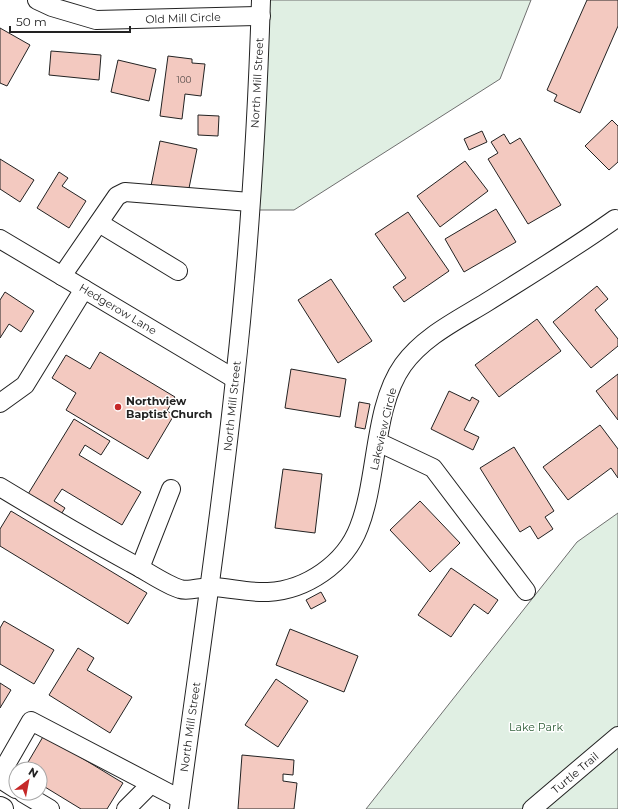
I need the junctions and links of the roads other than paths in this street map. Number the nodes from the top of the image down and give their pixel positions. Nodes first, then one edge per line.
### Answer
1 (37, 0) edge
2 (261, 8) edge
3 (250, 202) junction
4 (614, 219) dead end
5 (99, 223) junction
6 (0, 239) edge
7 (178, 271) dead end
8 (62, 276) junction
9 (84, 289) junction
10 (235, 379) junction
11 (0, 403) edge
12 (378, 442) junction
13 (0, 487) edge
14 (171, 489) dead end
15 (140, 568) junction
16 (210, 586) junction
17 (526, 591) dead end
18 (618, 736) edge
19 (0, 775) edge
20 (151, 784) junction
21 (36, 801) edge
22 (179, 804) edge
23 (50, 809) edge
24 (126, 809) edge
25 (532, 809) edge

1 - 2 street, Old Mill Circle
2 - 3 street, North Mill Street
3 - 5 street
3 - 10 street, North Mill Street
4 - 12 street, Lakeview Circle
5 - 7 street
5 - 8 street
6 - 8 street, Hedgerow Lane
8 - 9 street, Hedgerow Lane
9 - 10 street, Hedgerow Lane
9 - 11 street
10 - 16 street, North Mill Street
12 - 16 street, Lakeview Circle
12 - 17 street
13 - 15 street, Lakeview Circle
14 - 15 street
15 - 16 street, Lakeview Circle
16 - 22 street, North Mill Street
18 - 25 street, Turtle Trail
19 - 20 street
20 - 22 street
20 - 24 street
21 - 23 street

